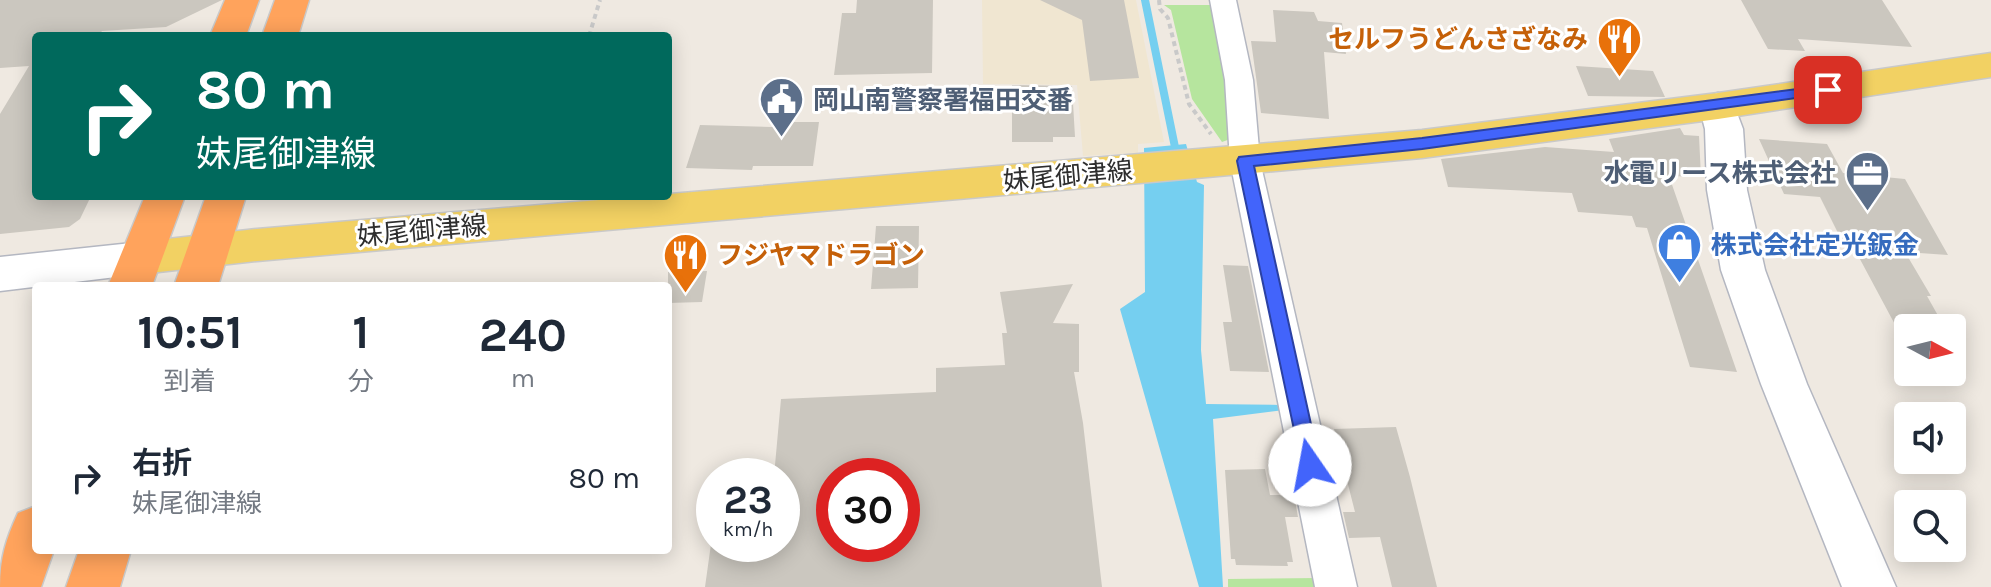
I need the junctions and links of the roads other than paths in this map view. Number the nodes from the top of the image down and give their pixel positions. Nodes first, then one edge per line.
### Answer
1 (242, 0) edge
2 (292, 0) edge
3 (1223, 0) edge
4 (230, 32) edge
5 (281, 32) edge
6 (1991, 65) edge
7 (1718, 106) junction
8 (1245, 161) junction
9 (163, 200) edge
10 (225, 200) edge
11 (202, 268) edge
12 (136, 272) edge
13 (0, 274) edge
14 (32, 540) edge
15 (104, 554) edge
16 (14, 587) edge
17 (93, 587) edge
18 (1336, 587) edge
19 (1869, 587) edge

1 - 4 highway
2 - 5 highway
3 - 8 street
6 - 7 main road, 妹尾御津線
7 - 8 main road, 妹尾御津線
7 - 19 street
8 - 11 main road, 妹尾御津線
8 - 18 street
9 - 12 highway
10 - 11 highway
11 - 12 main road, 妹尾御津線
12 - 13 street
14 - 16 highway
15 - 17 highway

